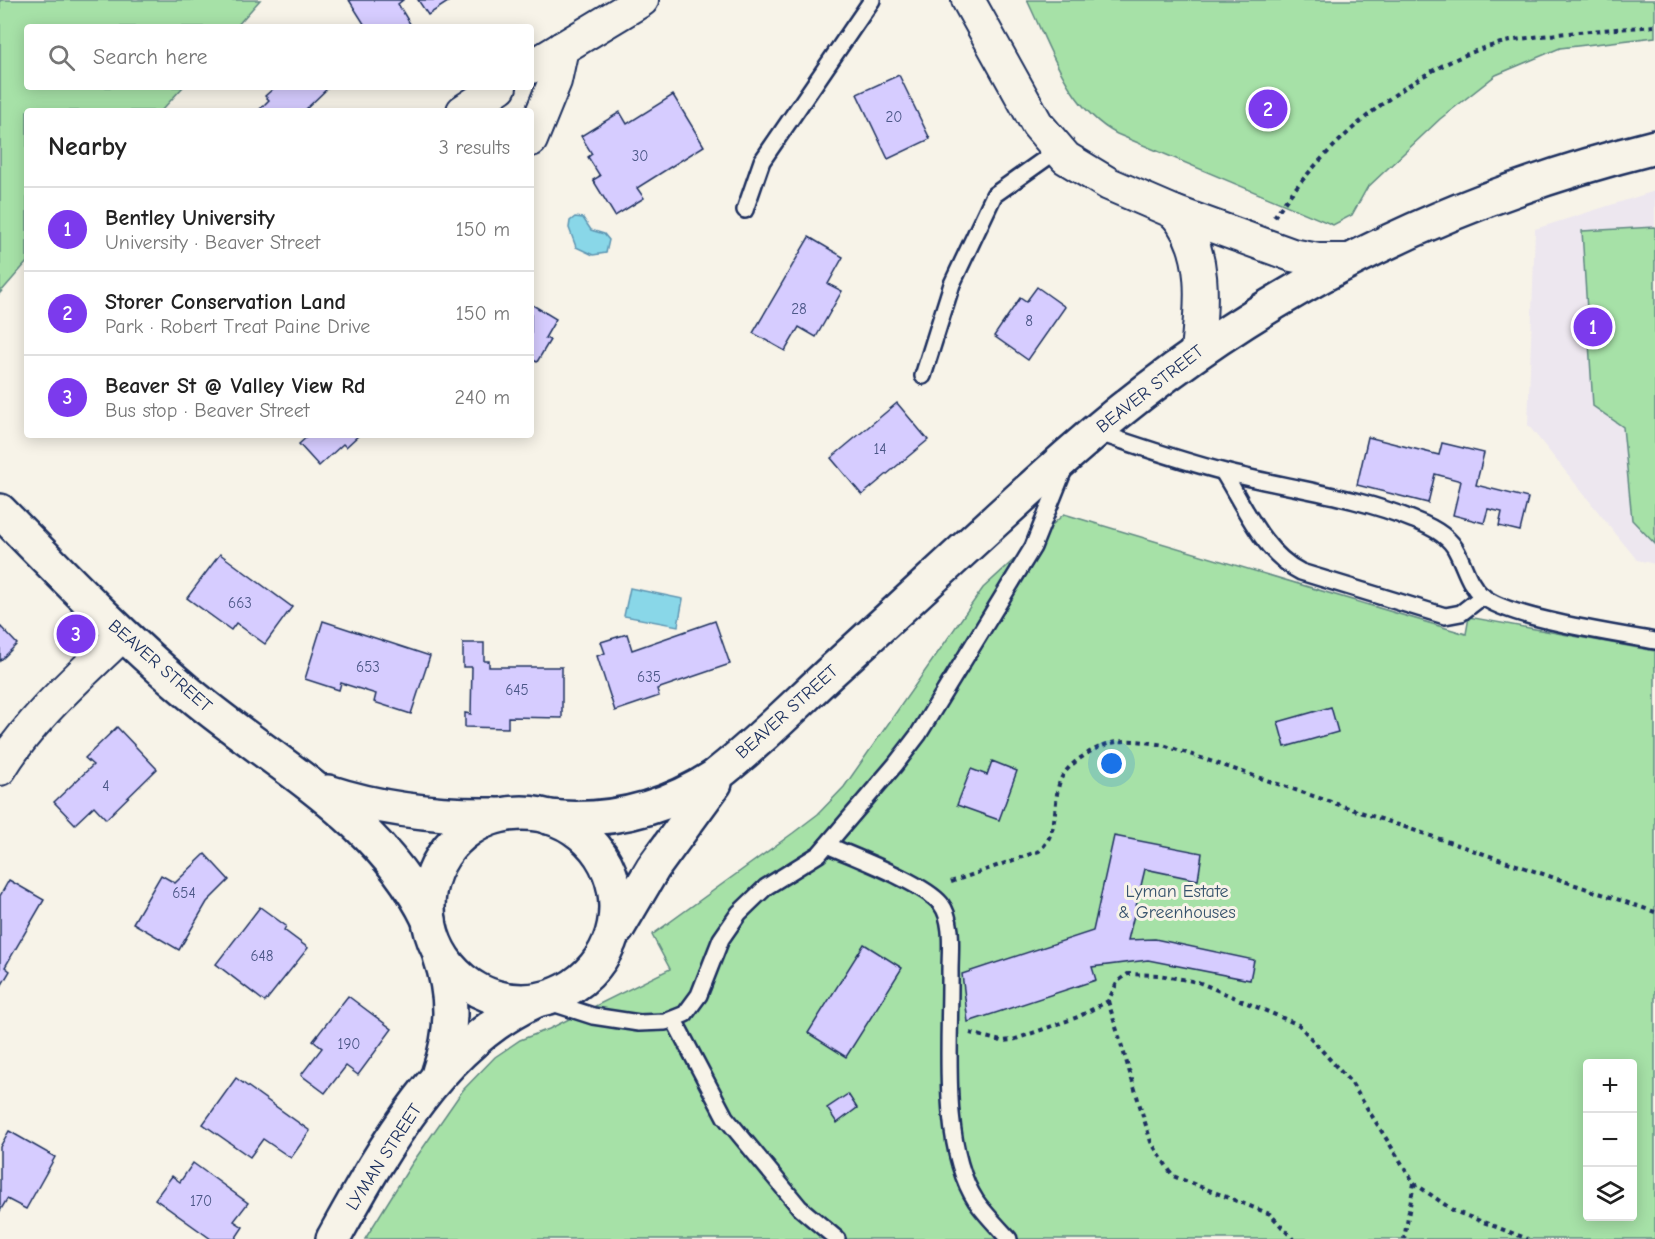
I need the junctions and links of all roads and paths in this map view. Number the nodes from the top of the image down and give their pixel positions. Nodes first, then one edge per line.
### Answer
1 (642, 0) edge
2 (872, 0) edge
3 (968, 0) edge
4 (1655, 26) edge
5 (562, 48) junction
6 (534, 66) edge
7 (495, 90) edge
8 (468, 108) edge
9 (534, 133) edge
10 (1655, 147) edge
11 (1059, 149) junction
12 (1292, 192) dead end
13 (745, 210) dead end
14 (1174, 212) junction
15 (1348, 260) junction
16 (1197, 351) junction
17 (923, 376) dead end
18 (1096, 432) junction
19 (1069, 454) junction
20 (1223, 472) junction
21 (0, 511) edge
22 (1483, 596) junction
23 (122, 634) junction
24 (1655, 641) edge
25 (729, 765) junction
26 (0, 769) edge
27 (306, 782) junction
28 (504, 815) junction
29 (548, 817) junction
30 (827, 845) junction
31 (929, 895) junction
32 (1655, 912) edge
33 (433, 934) junction
34 (607, 947) junction
35 (540, 999) junction
36 (1108, 1001) junction
37 (674, 1020) junction
38 (951, 1033) junction
39 (438, 1077) junction
40 (1414, 1183) junction
41 (333, 1239) edge
42 (837, 1239) edge
43 (1009, 1239) edge
44 (1293, 1239) edge
45 (1404, 1239) edge
46 (1528, 1239) edge

1 - 5 street
2 - 13 lane
3 - 11 street
4 - 12 path
5 - 6 street
5 - 9 street
7 - 8 street
10 - 15 main road, BEAVER STREET
11 - 14 street
11 - 17 lane
14 - 15 street
14 - 16 street
15 - 16 main road, BEAVER STREET
16 - 18 main road, BEAVER STREET
18 - 19 main road, BEAVER STREET
18 - 20 lane
19 - 25 main road, BEAVER STREET
19 - 30 lane
20 - 22 lane
20 - 22 lane
21 - 23 main road, BEAVER STREET
22 - 24 lane
23 - 26 street
23 - 27 main road, BEAVER STREET
25 - 29 main road, BEAVER STREET
25 - 34 main road, BEAVER STREET
27 - 28 main road, BEAVER STREET
27 - 33 main road, BEAVER STREET
28 - 29 main road
28 - 33 main road
29 - 34 main road
30 - 31 lane
30 - 37 lane
31 - 32 path
31 - 38 lane
33 - 35 main road
33 - 39 main road, LYMAN STREET
34 - 35 main road
35 - 37 lane
35 - 39 main road, LYMAN STREET
36 - 38 path
36 - 40 path
36 - 44 path
37 - 42 lane
38 - 43 lane
39 - 41 main road, LYMAN STREET
40 - 45 path
40 - 46 path

